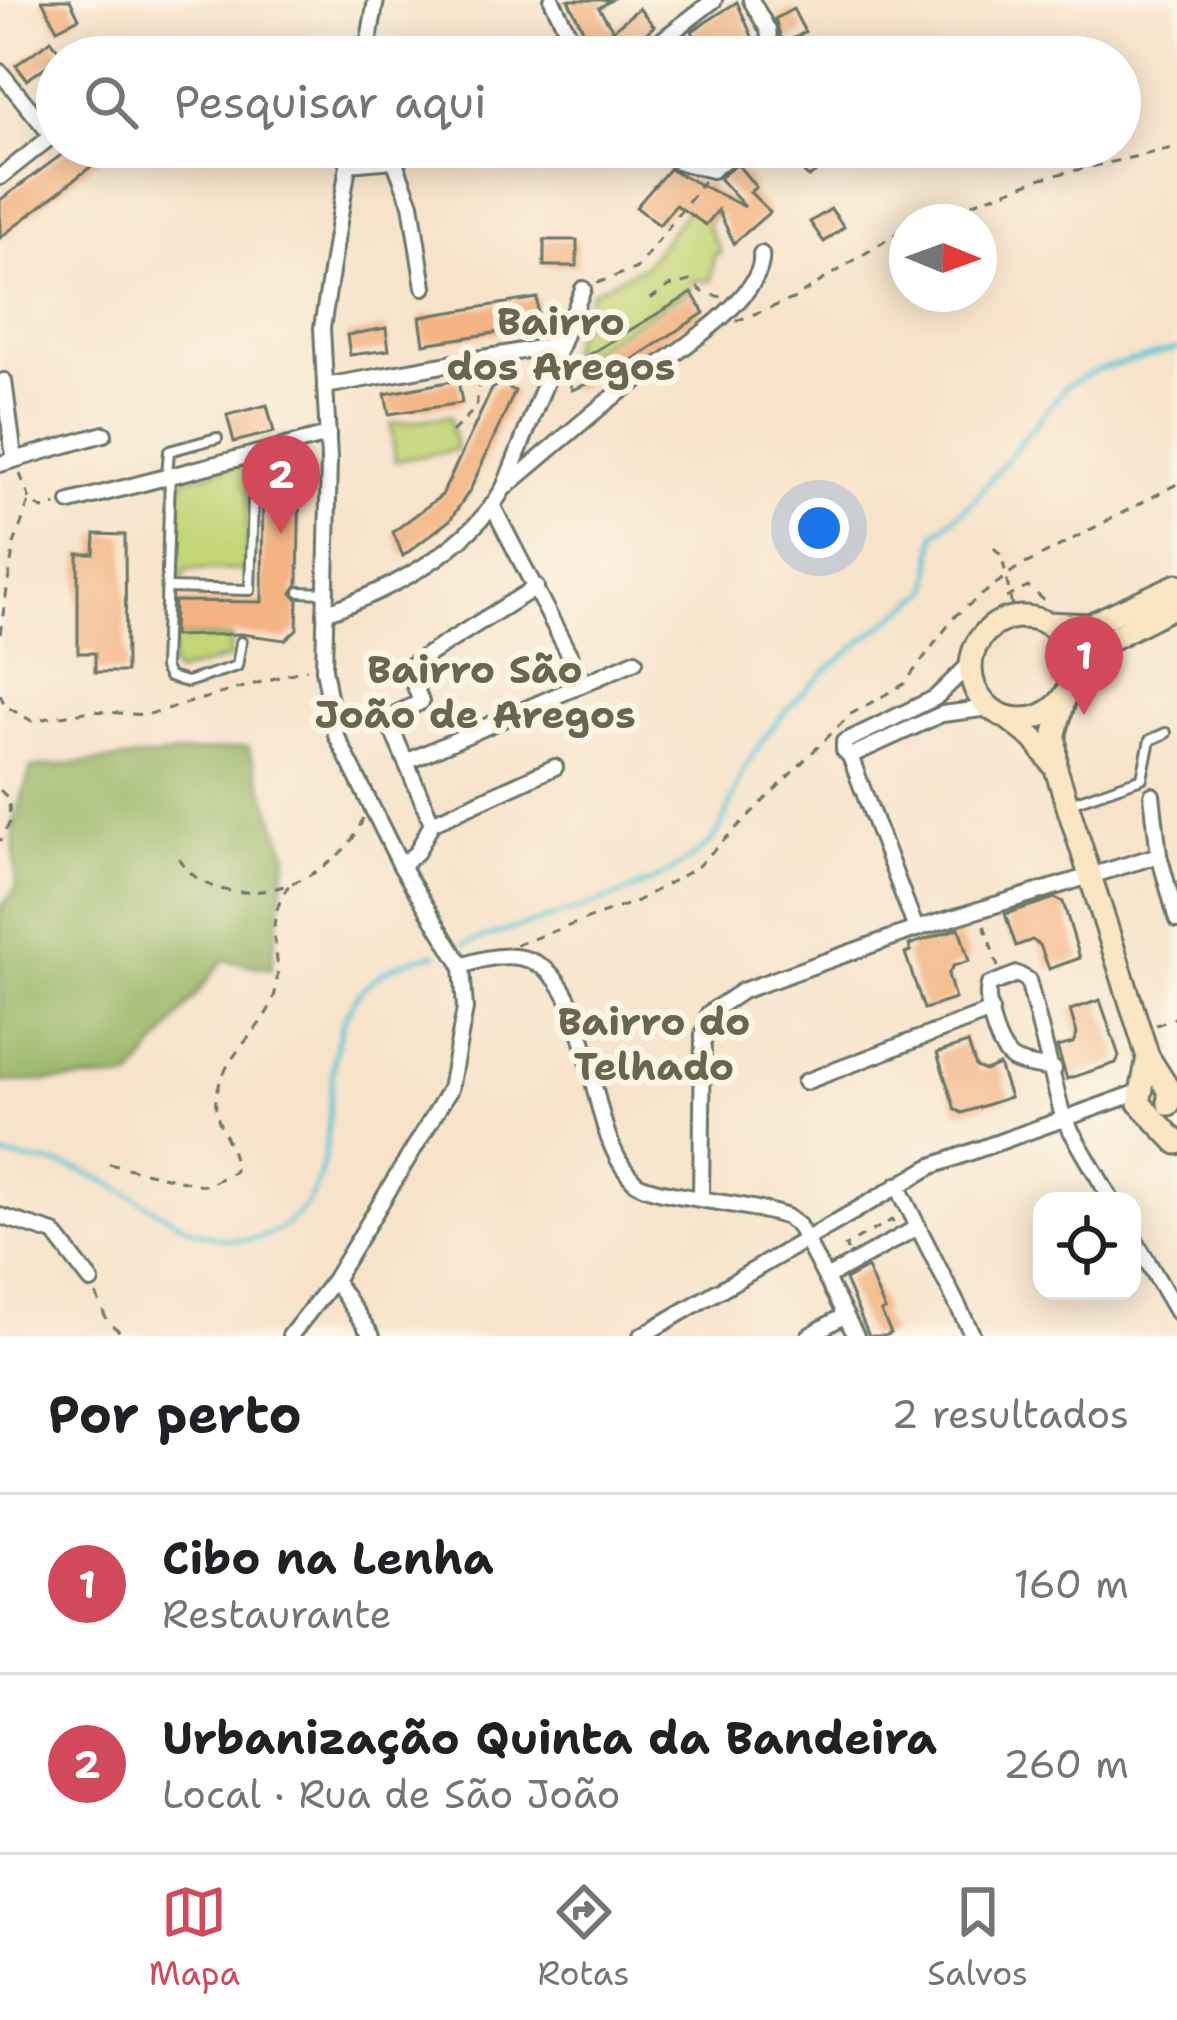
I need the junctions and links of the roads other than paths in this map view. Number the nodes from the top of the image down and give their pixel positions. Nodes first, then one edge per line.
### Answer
1 (376, 0) edge
2 (552, 0) edge
3 (713, 0) edge
4 (751, 0) edge
5 (370, 36) edge
6 (570, 36) edge
7 (667, 36) edge
8 (769, 36) edge
9 (0, 72) edge
10 (36, 113) edge
11 (36, 148) edge
12 (347, 168) edge
13 (397, 168) edge
14 (0, 177) edge
15 (761, 254) dead end
16 (424, 287) dead end
17 (583, 289) road end
18 (561, 344) junction
19 (4, 381) dead end
20 (325, 386) junction
21 (104, 434) dead end
22 (328, 435) junction
23 (217, 438) dead end
24 (7, 460) edge
25 (169, 474) junction
26 (503, 489) junction
27 (253, 500) dead end
28 (70, 502) road end
29 (493, 507) junction
30 (1177, 585) edge
31 (536, 587) junction
32 (166, 588) junction
33 (300, 592) dead end
34 (326, 593) junction
35 (1177, 604) edge
36 (325, 613) junction
37 (1053, 615) junction
38 (241, 642) dead end
39 (635, 661) dead end
40 (972, 662) junction
41 (584, 683) junction
42 (1069, 687) junction
43 (998, 712) junction
44 (1166, 733) dead end
45 (850, 756) junction
46 (406, 762) junction
47 (555, 767) dead end
48 (1056, 769) junction
49 (1152, 796) dead end
50 (1067, 804) junction
51 (432, 823) junction
52 (1159, 855) junction
53 (400, 866) junction
54 (1090, 875) junction
55 (1177, 920) edge
56 (916, 929) junction
57 (462, 966) junction
58 (991, 1011) junction
59 (1054, 1069) junction
60 (805, 1082) dead end
61 (1161, 1097) edge
62 (1063, 1117) junction
63 (1177, 1143) edge
64 (897, 1185) junction
65 (1107, 1192) edge
66 (700, 1195) junction
67 (0, 1216) edge
68 (918, 1226) junction
69 (805, 1237) junction
70 (1141, 1250) edge
71 (826, 1278) junction
72 (334, 1280) junction
73 (92, 1281) road end
74 (1177, 1312) edge
75 (845, 1316) junction
76 (290, 1336) edge
77 (372, 1336) edge
78 (640, 1336) edge
79 (808, 1336) edge
80 (856, 1336) edge
81 (973, 1336) edge

1 - 5 street
2 - 6 street
3 - 7 street
4 - 8 street
9 - 10 street
11 - 14 street
12 - 20 street
13 - 16 street
15 - 26 street
17 - 18 street
18 - 20 street
18 - 26 street
19 - 24 street
20 - 22 street
21 - 24 street
22 - 25 street
22 - 34 street
23 - 25 lane
25 - 28 street
25 - 32 lane
26 - 29 street
27 - 32 lane
29 - 31 street
29 - 36 street
30 - 37 street
31 - 41 street
31 - 46 street
32 - 38 lane
33 - 34 lane
34 - 36 street
35 - 42 street
36 - 53 street
37 - 40 street
37 - 42 street
39 - 41 street
40 - 43 street
40 - 45 street
41 - 46 street
42 - 43 street
42 - 48 street
43 - 45 street
43 - 48 street
44 - 50 lane
45 - 56 street
46 - 51 street
47 - 51 street
48 - 50 street
49 - 52 street
50 - 54 street
51 - 53 street
52 - 54 street
52 - 55 street
53 - 57 street
54 - 56 street
54 - 61 street
56 - 66 street
57 - 66 street
57 - 72 street
58 - 59 street
58 - 59 street
58 - 60 street
59 - 62 street
61 - 62 street
61 - 63 street
62 - 64 street
62 - 65 street
64 - 68 street
64 - 69 street
66 - 69 street
67 - 73 street
68 - 71 street
68 - 81 street
69 - 71 street
69 - 78 street
70 - 74 street
71 - 75 street
72 - 76 street
72 - 77 street
75 - 79 street
75 - 80 street

